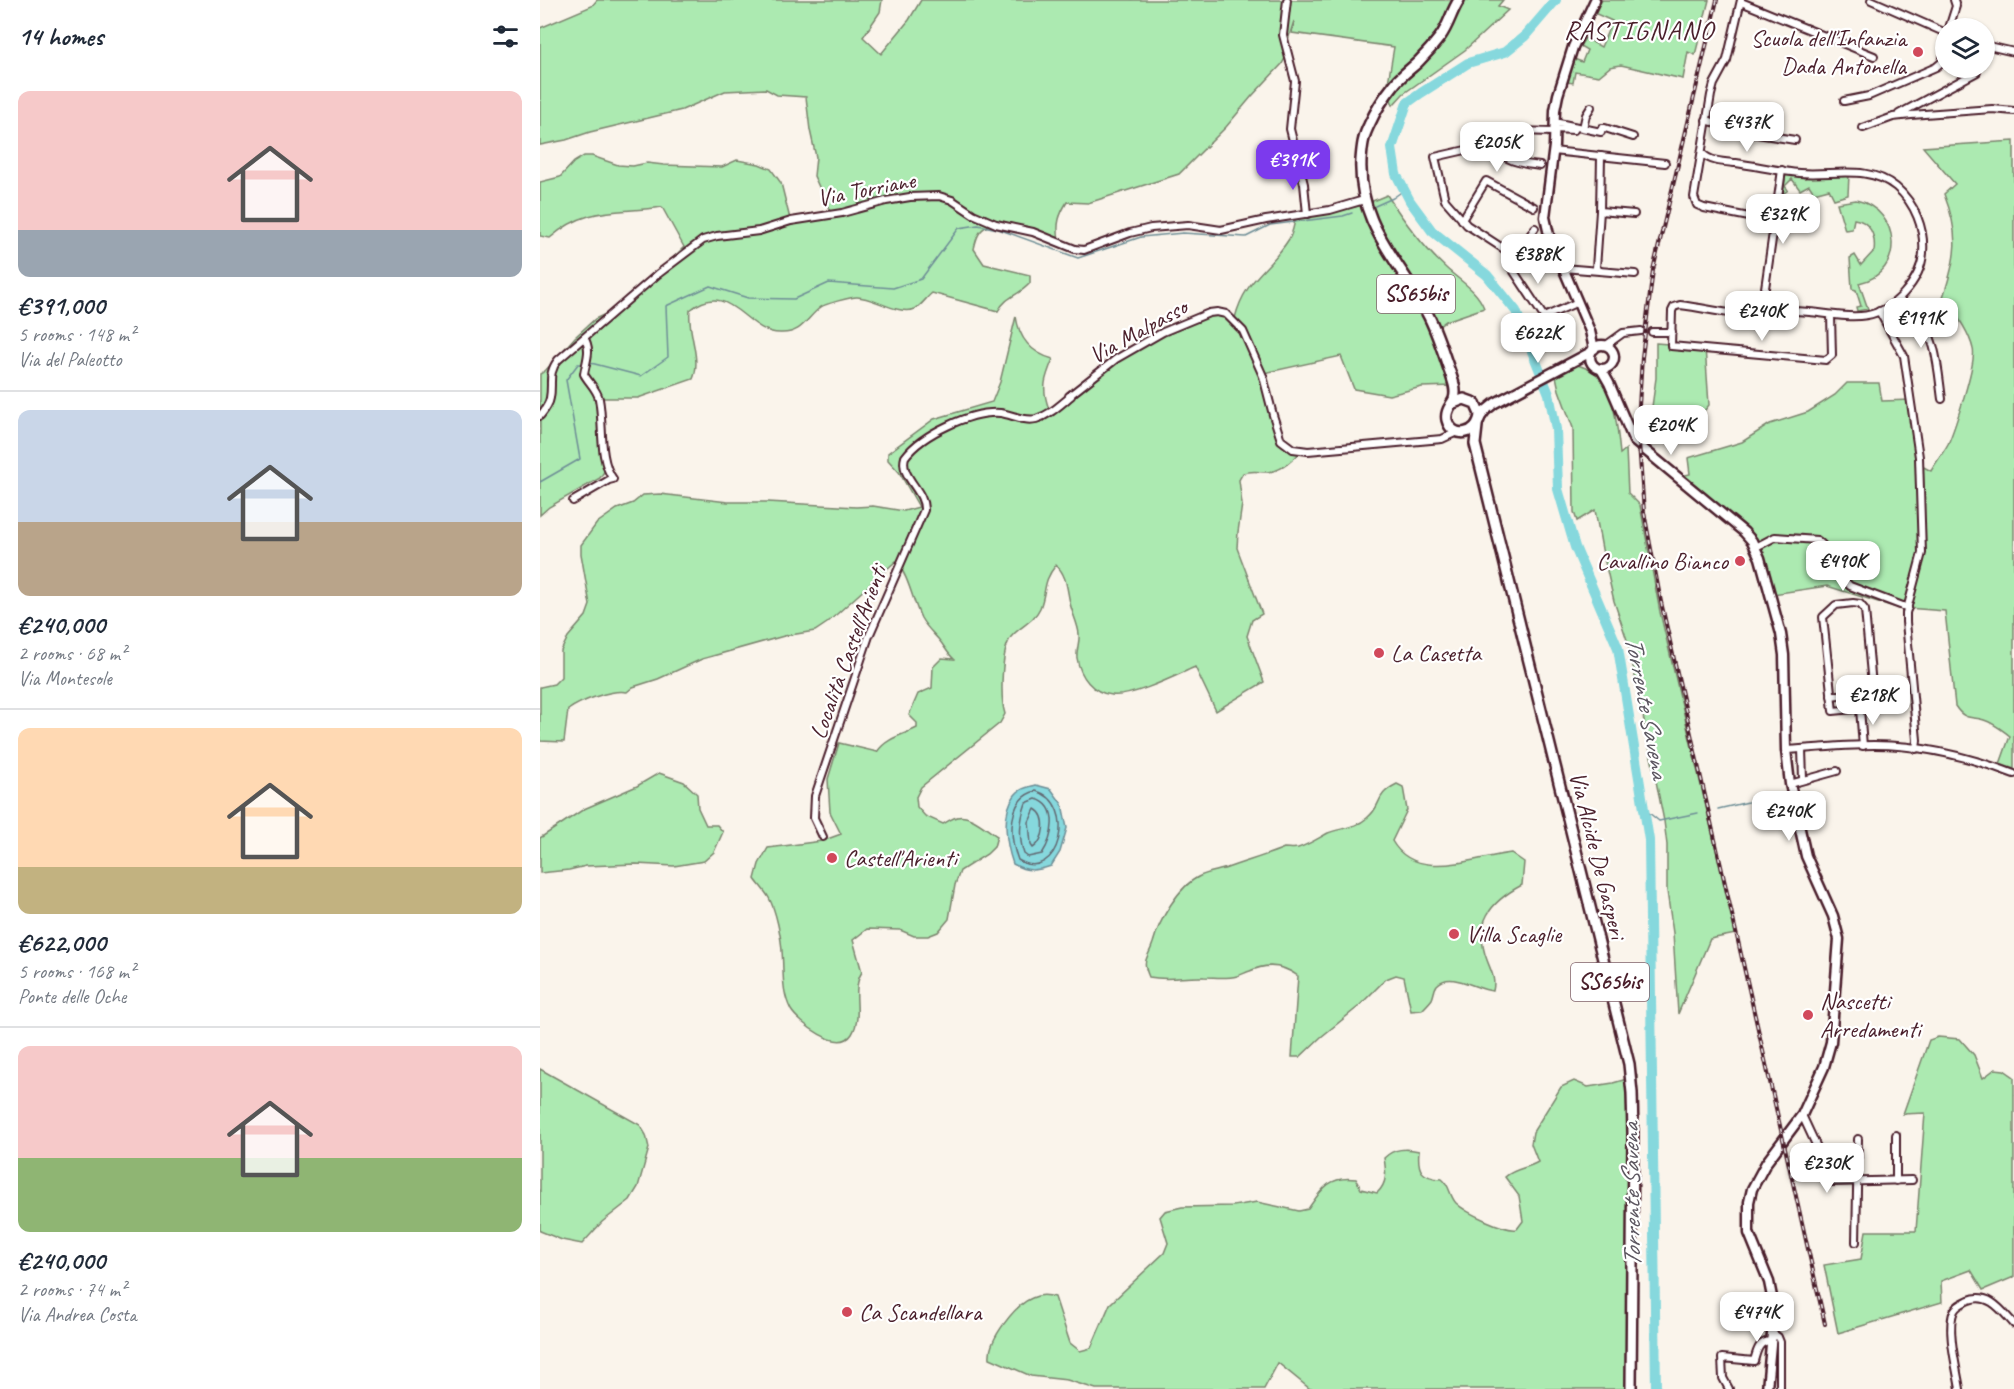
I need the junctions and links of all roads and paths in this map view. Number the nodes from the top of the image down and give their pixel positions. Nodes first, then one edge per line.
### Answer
1 (1287, 0) edge
2 (1595, 0) edge
3 (1871, 0) edge
4 (1954, 0) edge
5 (1741, 1) edge
6 (1456, 2) edge
7 (1952, 18) edge
8 (1935, 28) edge
9 (1995, 48) edge
10 (2014, 52) edge
11 (1874, 56) dead end
12 (1935, 67) edge
13 (1966, 78) edge
14 (1844, 102) dead end
15 (1591, 107) dead end
16 (2014, 111) edge
17 (1893, 117) junction
18 (1706, 120) junction
19 (1554, 127) junction
20 (1580, 128) junction
21 (1863, 128) dead end
22 (1633, 136) dead end
23 (1795, 140) dead end
24 (1492, 144) junction
25 (1553, 151) junction
26 (1702, 153) junction
27 (1601, 156) junction
28 (1665, 163) dead end
29 (1545, 167) junction
30 (1782, 170) junction
31 (1364, 204) junction
32 (1539, 208) junction
33 (1600, 211) junction
34 (1308, 214) junction
35 (1634, 214) dead end
36 (1462, 220) junction
37 (1774, 222) junction
38 (1540, 227) junction
39 (1510, 254) junction
40 (1563, 268) junction
41 (1600, 271) junction
42 (1635, 274) dead end
43 (1899, 299) junction
44 (1578, 302) junction
45 (1879, 311) junction
46 (1831, 315) junction
47 (1761, 316) junction
48 (1641, 331) dead end
49 (1652, 332) dead end
50 (1672, 332) junction
51 (584, 338) junction
52 (1598, 348) junction
53 (1574, 360) junction
54 (1592, 364) junction
55 (1605, 368) junction
56 (1454, 383) junction
57 (1071, 396) junction
58 (1063, 398) dead end
59 (1942, 399) dead end
60 (1471, 402) junction
61 (1495, 403) junction
62 (1451, 404) junction
63 (540, 416) edge
64 (1479, 422) junction
65 (1449, 424) junction
66 (1461, 432) junction
67 (1436, 439) junction
68 (1475, 444) junction
69 (573, 501) dead end
70 (1756, 547) junction
71 (1908, 608) junction
72 (1871, 691) junction
73 (1831, 696) junction
74 (1860, 709) junction
75 (1863, 746) junction
76 (1802, 749) junction
77 (1916, 749) junction
78 (1786, 750) junction
79 (1837, 771) dead end
80 (2014, 774) edge
81 (1803, 779) junction
82 (1790, 784) junction
83 (822, 837) dead end
84 (1802, 1115) junction
85 (1896, 1135) dead end
86 (1858, 1139) dead end
87 (1912, 1180) dead end
88 (1896, 1181) junction
89 (1857, 1182) junction
90 (1856, 1242) dead end
91 (2014, 1324) edge
92 (1771, 1337) junction
93 (1631, 1389) edge
94 (1729, 1389) edge
95 (1767, 1389) edge
96 (1780, 1389) edge
97 (1960, 1389) edge

1 - 34 street
2 - 19 main road
3 - 8 street
4 - 7 street
5 - 11 street
5 - 18 street
6 - 31 main road, SS65bis
9 - 10 street
12 - 14 street
13 - 17 street
15 - 20 street
16 - 17 street
17 - 21 street
18 - 23 street
18 - 26 street
19 - 20 street
19 - 24 street
19 - 25 main road
20 - 22 street
24 - 29 street
24 - 36 street
25 - 27 street
25 - 29 main road
26 - 30 street
26 - 37 street
27 - 28 street
27 - 33 street
29 - 32 main road
30 - 37 street
30 - 43 street
31 - 34 street, Via Torriane
31 - 56 main road, SS65bis
32 - 36 street
32 - 38 main road
33 - 35 street
33 - 41 street
34 - 51 street, Via Torriane
36 - 39 street
37 - 47 street
38 - 39 street
38 - 40 main road
39 - 44 street
40 - 41 street
40 - 44 main road
41 - 42 street
43 - 45 street
43 - 59 street
44 - 52 main road
45 - 46 street
45 - 71 street
46 - 47 street
46 - 50 street
47 - 50 street
48 - 52 street
49 - 50 street
51 - 63 street, Via Torriane
51 - 69 street
52 - 53 main road
52 - 54 main road
52 - 55 main road
53 - 54 main road
53 - 61 main road
54 - 55 main road
55 - 70 main road
56 - 60 main road
56 - 62 main road, SS65bis
57 - 58 street, Via Malpasso
57 - 67 street, Via Malpasso
57 - 83 street, Località Castell'Arienti
60 - 61 main road
60 - 62 main road
60 - 64 main road, SS65bis
61 - 64 main road
62 - 65 main road, SS65bis
64 - 66 main road
64 - 68 main road, Via Alcide De Gasperi / SS65bis
65 - 66 main road
65 - 67 street
66 - 67 street, Via Malpasso
66 - 68 main road
68 - 93 main road, Via Alcide De Gasperi / SS65bis
70 - 71 street
70 - 78 main road
71 - 77 street
72 - 73 street
72 - 73 street
72 - 74 street
73 - 74 street
74 - 75 street
75 - 76 street
75 - 77 street
76 - 78 street
76 - 81 street
77 - 80 street
78 - 82 main road
79 - 81 street
81 - 82 street
82 - 84 main road
84 - 89 street
84 - 92 main road
85 - 88 street
86 - 89 street
87 - 88 street
88 - 89 street
89 - 90 street
91 - 97 street
92 - 94 street
92 - 95 main road
92 - 96 street

